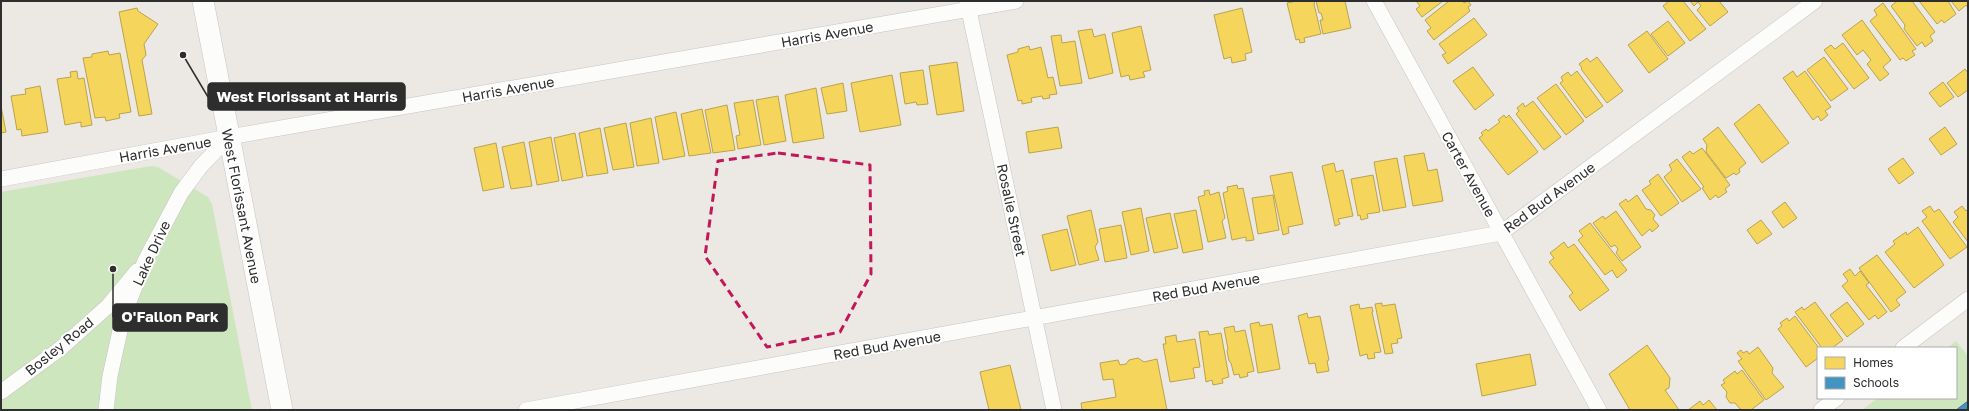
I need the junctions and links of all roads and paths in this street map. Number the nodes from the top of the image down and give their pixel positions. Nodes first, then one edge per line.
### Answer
1 (203, 1) edge
2 (1016, 1) edge
3 (1374, 1) edge
4 (1815, 1) edge
5 (968, 5) edge
6 (229, 138) junction
7 (1, 179) edge
8 (1502, 233) junction
9 (145, 261) junction
10 (1968, 299) edge
11 (1035, 318) junction
12 (1904, 347) edge
13 (1, 392) edge
14 (1836, 399) edge
15 (106, 410) edge
16 (282, 410) edge
17 (526, 410) edge
18 (1054, 410) edge
19 (1599, 410) edge
20 (1821, 410) edge

1 - 6 main road, West Florissant Avenue
2 - 5 street, Harris Avenue
3 - 8 street, Carter Avenue
4 - 8 street, Red Bud Avenue
5 - 6 street, Harris Avenue
5 - 11 street, Rosalie Street
6 - 7 street, Harris Avenue
6 - 9 street, Lake Drive
6 - 16 main road, West Florissant Avenue
8 - 11 street, Red Bud Avenue
8 - 19 street, Carter Avenue
9 - 13 street, Bosley Road
9 - 15 street, Lake Drive
10 - 12 street
11 - 17 street, Red Bud Avenue
11 - 18 street, Rosalie Street
14 - 20 street

